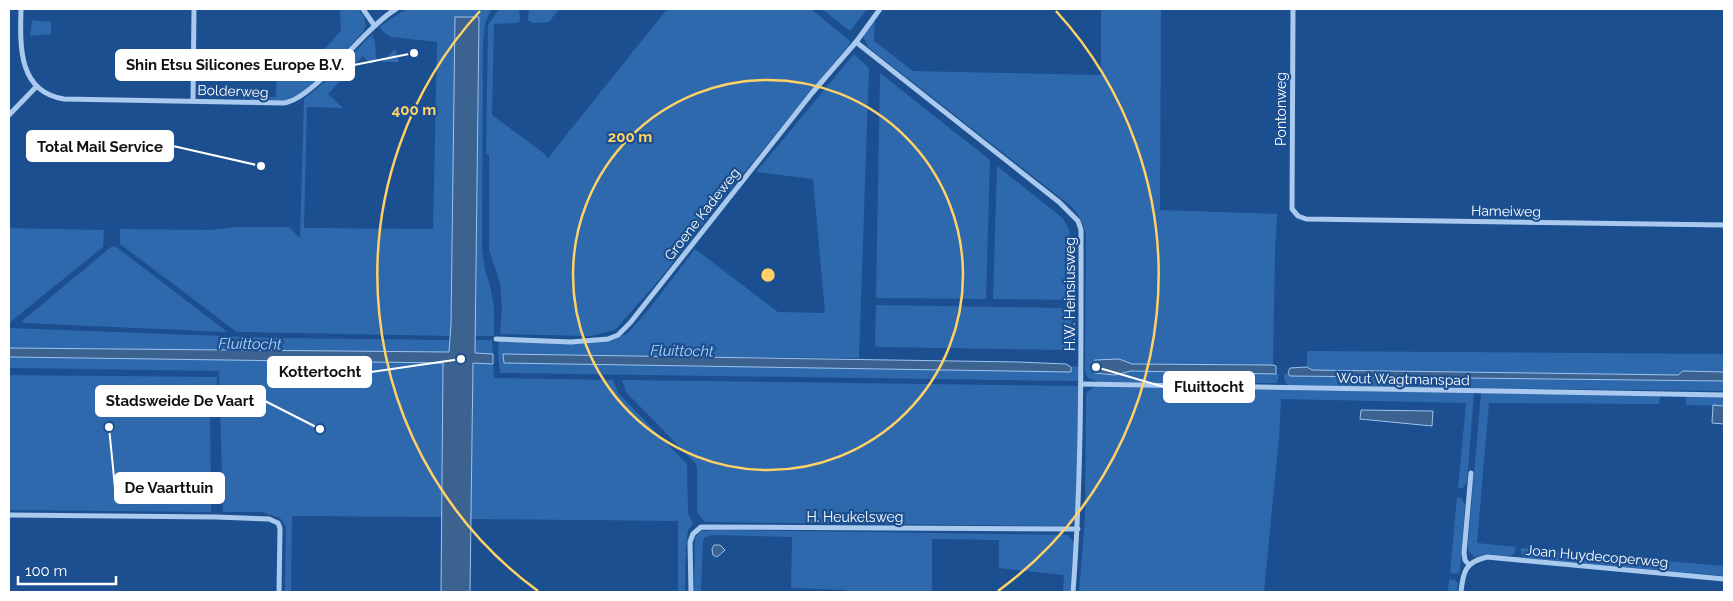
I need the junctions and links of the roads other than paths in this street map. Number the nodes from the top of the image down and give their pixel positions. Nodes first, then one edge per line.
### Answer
1 (21, 9) edge
2 (194, 9) edge
3 (363, 9) edge
4 (396, 9) edge
5 (880, 9) edge
6 (1293, 9) edge
7 (374, 25) junction
8 (856, 42) junction
9 (36, 87) junction
10 (192, 101) junction
11 (9, 115) edge
12 (1292, 209) joint
13 (1724, 225) edge
14 (496, 339) dead end
15 (1081, 384) junction
16 (1724, 395) edge
17 (1471, 473) dead end
18 (9, 515) edge
19 (1078, 529) junction
20 (1469, 564) junction
21 (1724, 579) edge
22 (279, 592) edge
23 (691, 592) edge
24 (1073, 592) edge
25 (1461, 592) edge

1 - 9 street
2 - 10 street
3 - 7 street
4 - 7 street, Bolderweg
5 - 8 street, Groene Kadeweg
6 - 12 street, Pontonweg
7 - 10 street, Bolderweg
8 - 14 street, Groene Kadeweg
8 - 15 street, H.W. Heinsiusweg
9 - 10 street, Bolderweg
9 - 11 street
12 - 13 street, Hameiweg
15 - 16 street, Wout Wagtmanspad
15 - 19 street, H.W. Heinsiusweg
17 - 20 street
18 - 22 street
19 - 23 street, H. Heukelsweg
19 - 24 street, H.W. Heinsiusweg
20 - 21 street, Joan Huydecoperweg
20 - 25 street

